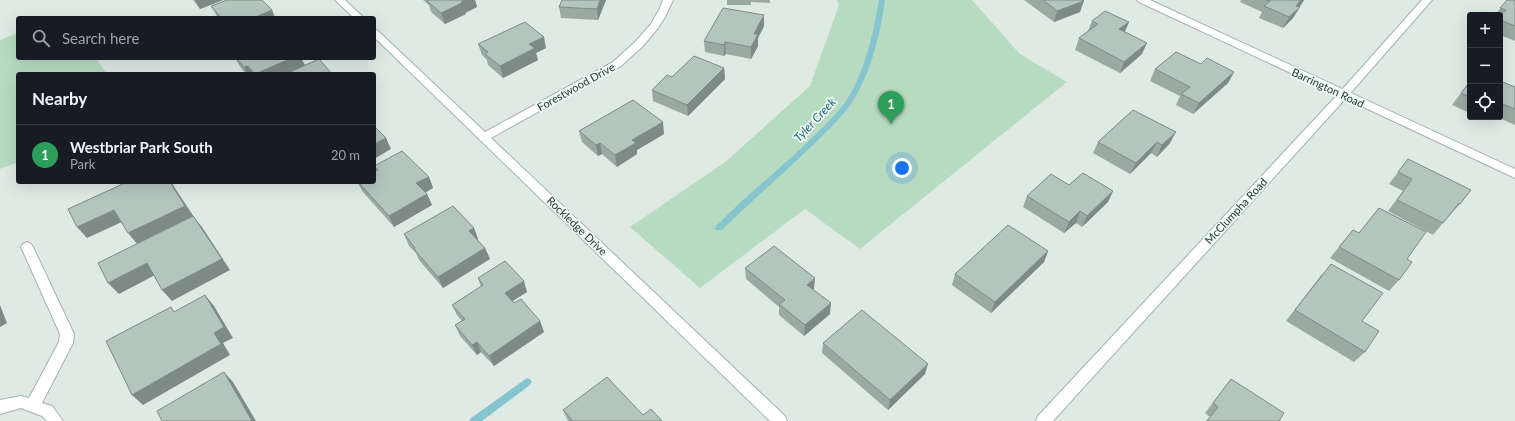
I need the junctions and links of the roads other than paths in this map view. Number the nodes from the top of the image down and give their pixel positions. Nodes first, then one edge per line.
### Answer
1 (340, 0) edge
2 (668, 0) edge
3 (1142, 0) edge
4 (1427, 0) edge
5 (357, 16) edge
6 (376, 34) edge
7 (1343, 94) junction
8 (484, 137) junction
9 (1515, 174) edge
10 (27, 247) dead end
11 (33, 405) junction
12 (0, 407) edge
13 (56, 421) edge
14 (780, 421) edge
15 (1043, 421) edge

1 - 5 street
2 - 8 street, Forestwood Drive
3 - 7 street, Barrington Road
4 - 7 street, McClumpha Road
6 - 8 street, Rockledge Drive
7 - 9 street, Barrington Road
7 - 15 street, McClumpha Road
8 - 14 street, Rockledge Drive
10 - 11 street
11 - 12 street
11 - 13 street

